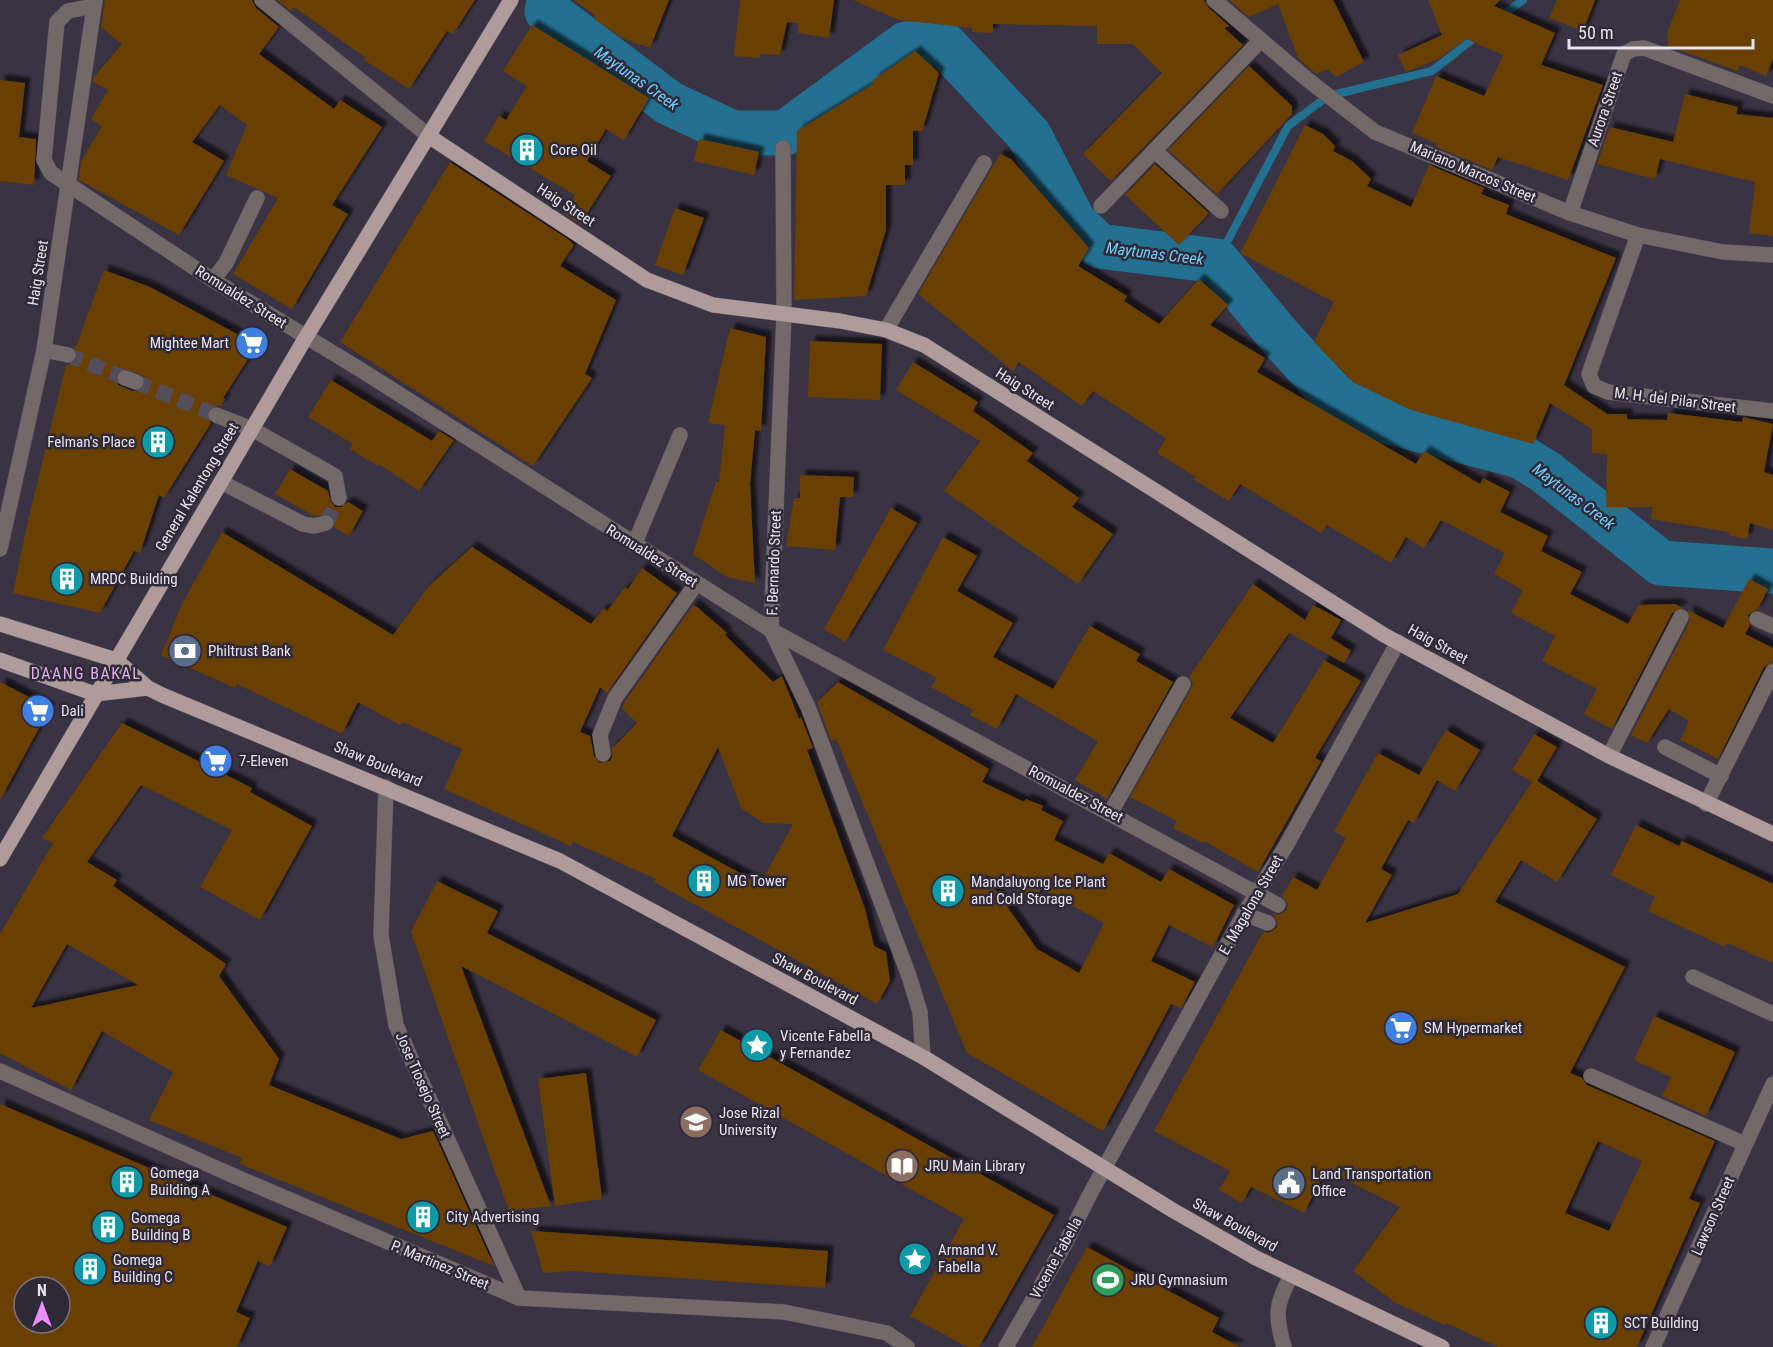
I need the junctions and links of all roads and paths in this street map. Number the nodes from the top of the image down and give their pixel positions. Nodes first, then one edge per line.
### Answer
1 (262, 0) edge
2 (1214, 0) edge
3 (95, 3) edge
4 (508, 5) edge
5 (1261, 40) junction
6 (1773, 96) edge
7 (430, 137) junction
8 (783, 148) dead end
9 (1156, 152) junction
10 (984, 164) dead end
11 (69, 184) junction
12 (257, 198) dead end
13 (1101, 206) dead end
14 (1221, 211) dead end
15 (1570, 213) junction
16 (1638, 235) junction
17 (1773, 255) edge
18 (213, 280) junction
19 (784, 314) junction
20 (886, 330) junction
21 (306, 337) junction
22 (44, 350) junction
23 (68, 355) tunnel mouth
24 (1773, 411) edge
25 (216, 415) tunnel mouth
26 (252, 429) junction
27 (680, 435) dead end
28 (221, 482) junction
29 (339, 498) dead end
30 (326, 523) dead end
31 (634, 545) junction
32 (0, 549) edge
33 (696, 584) junction
34 (1681, 617) dead end
35 (1757, 619) dead end
36 (0, 624) edge
37 (1773, 626) edge
38 (771, 630) junction
39 (1398, 642) junction
40 (0, 660) edge
41 (116, 660) junction
42 (1773, 671) edge
43 (1183, 684) dead end
44 (148, 688) junction
45 (95, 694) junction
46 (1665, 747) dead end
47 (603, 754) dead end
48 (1609, 756) junction
49 (1721, 776) junction
50 (386, 787) junction
51 (1706, 804) junction
52 (1111, 812) junction
53 (1773, 834) edge
54 (0, 859) edge
55 (1256, 893) junction
56 (1278, 904) dead end
57 (1244, 914) junction
58 (1268, 923) dead end
59 (1693, 977) dead end
60 (1773, 1014) edge
61 (923, 1057) junction
62 (0, 1071) edge
63 (1591, 1076) dead end
64 (1773, 1084) edge
65 (1745, 1144) junction
66 (1105, 1169) junction
67 (1291, 1276) junction
68 (519, 1298) junction
69 (907, 1347) edge
70 (1006, 1347) edge
71 (1284, 1347) edge
72 (1442, 1347) edge
73 (1653, 1347) edge

1 - 7 street, Haig Street
2 - 5 street, Mariano Marcos Street
3 - 11 street, Haig Street
3 - 11 street, Romualdez Street
4 - 7 main road, General Kalentong Street
5 - 9 street
5 - 15 street, Mariano Marcos Street
6 - 15 street, Aurora Street
7 - 19 main road, Haig Street
7 - 21 main road, General Kalentong Street
8 - 19 street, F. Bernardo Street
9 - 13 street
9 - 14 street
10 - 20 street
11 - 18 street, Romualdez Street
11 - 22 street, Haig Street
12 - 18 street
15 - 16 street, Mariano Marcos Street
16 - 17 street, Mariano Marcos Street
16 - 24 street, M. H. del Pilar Street
18 - 21 street, Romualdez Street
19 - 20 main road, Haig Street
19 - 38 street, F. Bernardo Street
20 - 39 main road, Haig Street
21 - 26 main road, General Kalentong Street
21 - 31 street, Romualdez Street
22 - 23 street
22 - 32 street, Haig Street
25 - 26 street
26 - 28 main road, General Kalentong Street
26 - 29 street
27 - 31 street
28 - 30 street
28 - 41 main road, General Kalentong Street
31 - 33 street, Romualdez Street
33 - 38 street, Romualdez Street
33 - 47 street
34 - 48 street
35 - 37 street
36 - 41 main road, Shaw Boulevard
38 - 52 street, Romualdez Street
38 - 61 street, F. Bernardo Street
39 - 48 main road, Haig Street
39 - 55 street, E. Magalona Street
40 - 45 main road, Shaw Boulevard
41 - 44 main road, Shaw Boulevard
41 - 45 main road, General Kalentong Street
42 - 49 street
43 - 52 street
44 - 45 main road, Shaw Boulevard
44 - 50 main road, Shaw Boulevard
45 - 54 main road, General Kalentong Street
46 - 49 street
48 - 51 main road, Haig Street
49 - 51 street
50 - 61 main road, Shaw Boulevard
50 - 68 street, Jose Tiosejo Street
51 - 53 main road, Haig Street
52 - 55 street, Romualdez Street
55 - 56 street, Romualdez Street
55 - 57 street, E. Magalona Street
57 - 58 street
57 - 66 street, E. Magalona Street
59 - 60 street
61 - 66 main road, Shaw Boulevard
62 - 68 street, P. Martinez Street
63 - 65 street
64 - 65 street, Lawson Street
65 - 73 street, Lawson Street
66 - 67 main road, Shaw Boulevard
66 - 70 street, Vicente Fabella
67 - 71 street
67 - 72 main road, Shaw Boulevard
68 - 69 street, P. Martinez Street

